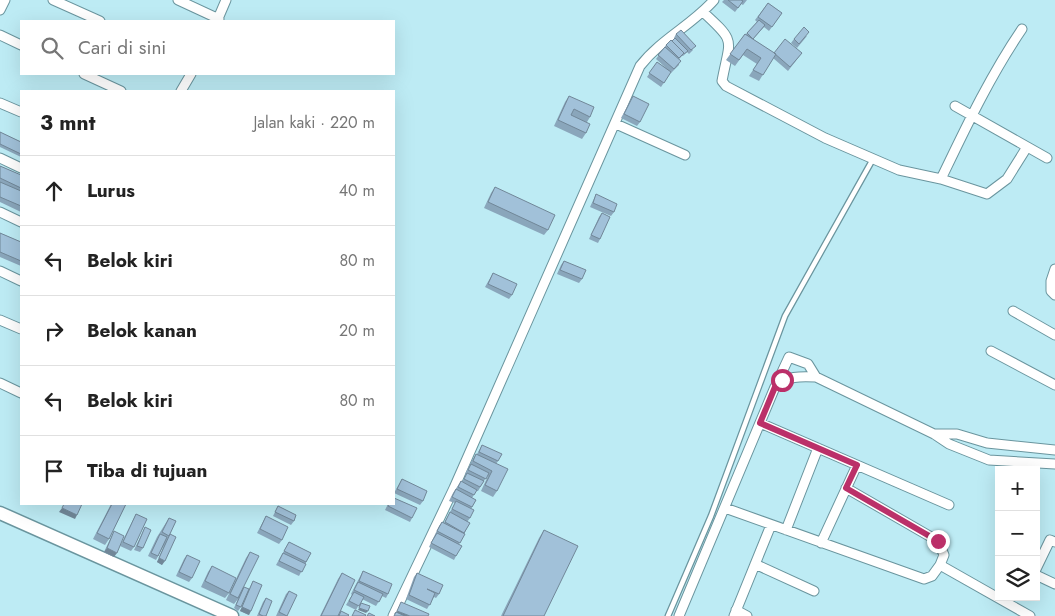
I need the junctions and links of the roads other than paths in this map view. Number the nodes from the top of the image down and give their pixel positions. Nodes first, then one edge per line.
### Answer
1 (5, 0) edge
2 (53, 0) edge
3 (178, 0) edge
4 (226, 0) edge
5 (714, 0) edge
6 (0, 10) edge
7 (703, 12) junction
8 (98, 20) edge
9 (218, 20) edge
10 (1022, 29) dead end
11 (0, 35) edge
12 (20, 45) edge
13 (86, 75) edge
14 (190, 75) edge
15 (119, 90) edge
16 (182, 90) edge
17 (0, 103) edge
18 (956, 106) dead end
19 (20, 112) edge
20 (972, 115) junction
21 (616, 124) junction
22 (1028, 147) junction
23 (685, 155) dead end
24 (0, 158) edge
25 (1047, 158) dead end
26 (873, 159) junction
27 (20, 168) edge
28 (941, 179) junction
29 (0, 212) edge
30 (20, 222) edge
31 (1055, 269) edge
32 (0, 271) edge
33 (20, 281) edge
34 (1055, 295) edge
35 (1013, 311) dead end
36 (0, 320) edge
37 (20, 329) edge
38 (1055, 335) edge
39 (991, 351) dead end
40 (816, 378) junction
41 (0, 383) edge
42 (1055, 385) edge
43 (775, 387) junction
44 (20, 393) edge
45 (760, 423) junction
46 (934, 434) junction
47 (1019, 445) junction
48 (818, 448) junction
49 (1055, 450) edge
50 (1020, 461) junction
51 (1055, 464) edge
52 (857, 465) junction
53 (846, 488) junction
54 (950, 505) dead end
55 (725, 508) junction
56 (0, 514) edge
57 (771, 525) junction
58 (786, 530) junction
59 (1055, 542) edge
60 (821, 543) junction
61 (1040, 561) edge
62 (755, 564) junction
63 (940, 565) junction
64 (1040, 577) edge
65 (1055, 584) edge
66 (814, 591) dead end
67 (735, 613) edge
68 (232, 616) edge
69 (393, 616) edge
70 (668, 616) edge
71 (679, 616) edge
72 (747, 616) edge
73 (1030, 616) edge

1 - 6 street
2 - 8 street
3 - 9 street
4 - 9 street
5 - 7 street
7 - 21 street
7 - 26 street
10 - 20 street
11 - 12 street
13 - 15 street
14 - 16 street
17 - 19 street
18 - 20 street
20 - 22 street
20 - 28 street
21 - 23 street
21 - 69 street
22 - 25 street
22 - 28 street
24 - 27 street
26 - 28 street
26 - 70 lane
29 - 30 street
31 - 34 street
32 - 33 street
35 - 38 street
36 - 37 street
39 - 42 street
40 - 43 street
40 - 43 street
40 - 46 street
41 - 44 street
43 - 45 street
45 - 48 street
45 - 55 street
46 - 47 street
46 - 50 street
47 - 49 street
47 - 50 street
48 - 52 street
48 - 58 street
50 - 51 street
52 - 53 street
52 - 54 street
53 - 60 street
53 - 63 street
55 - 57 street
55 - 71 street
56 - 68 main road
57 - 58 street
57 - 62 street
58 - 60 street
59 - 61 street
60 - 63 street
62 - 66 street
62 - 67 street
63 - 73 street
64 - 65 street
67 - 72 street

